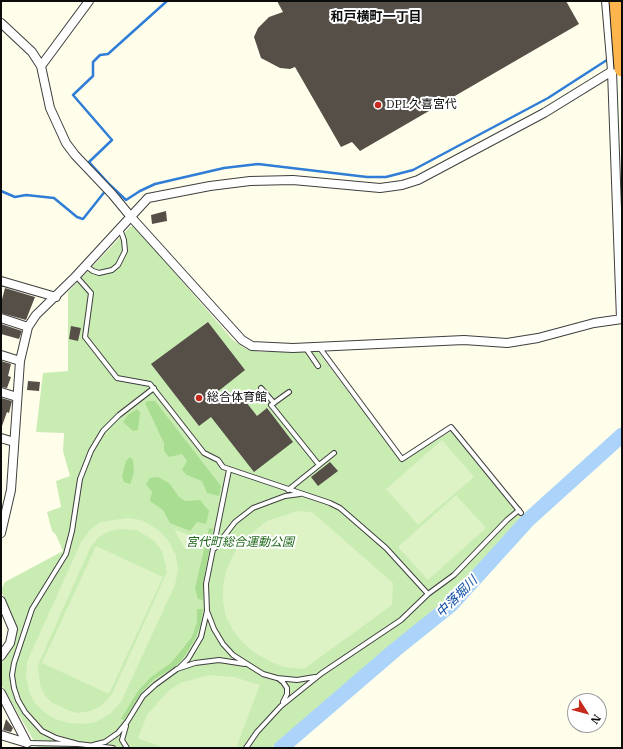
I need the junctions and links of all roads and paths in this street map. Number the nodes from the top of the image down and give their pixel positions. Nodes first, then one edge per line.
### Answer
1 (89, 1) edge
2 (606, 1) edge
3 (617, 1) edge
4 (1, 23) edge
5 (622, 65) edge
6 (41, 66) junction
7 (617, 70) edge
8 (619, 178) edge
9 (131, 217) junction
10 (120, 229) junction
11 (86, 266) junction
12 (76, 276) junction
13 (1, 280) edge
14 (56, 297) junction
15 (1, 318) edge
16 (622, 319) edge
17 (28, 327) junction
18 (318, 346) junction
19 (304, 347) junction
20 (1, 355) edge
21 (20, 361) junction
22 (318, 366) dead end
23 (154, 388) junction
24 (261, 388) dead end
25 (1, 392) edge
26 (289, 392) dead end
27 (17, 397) junction
28 (274, 403) junction
29 (1, 438) edge
30 (14, 442) junction
31 (334, 453) dead end
32 (320, 465) junction
33 (230, 470) junction
34 (288, 490) junction
35 (302, 494) junction
36 (1, 533) edge
37 (213, 550) junction
38 (428, 594) junction
39 (1, 601) edge
40 (207, 611) junction
41 (1, 656) edge
42 (245, 664) junction
43 (177, 670) junction
44 (322, 673) junction
45 (277, 678) junction
46 (1, 693) edge
47 (281, 706) junction
48 (127, 722) junction
49 (1, 735) edge
50 (27, 743) junction
51 (78, 744) junction
52 (93, 745) junction
53 (113, 748) edge
54 (127, 748) edge
55 (246, 748) edge

1 - 6 street
2 - 7 street
3 - 7 highway, bridge
4 - 6 street
5 - 7 street
6 - 9 street
7 - 8 street
7 - 9 street
8 - 16 street
9 - 10 street
9 - 19 street
10 - 11 street
10 - 11 lane
11 - 12 street
12 - 14 street
12 - 23 lane
13 - 14 street
14 - 17 street
15 - 17 street
16 - 18 street
17 - 21 street
18 - 19 street
18 - 38 lane
19 - 22 lane
20 - 21 street
21 - 27 street
23 - 33 lane
23 - 51 lane
24 - 28 lane
25 - 27 street
26 - 28 lane
27 - 30 street
28 - 32 lane
29 - 30 street
30 - 36 street
31 - 32 lane
32 - 34 lane
33 - 34 lane
33 - 37 lane
34 - 35 lane
35 - 37 lane
35 - 38 lane
37 - 40 lane
38 - 44 lane
39 - 41 street
40 - 42 lane
40 - 43 lane
42 - 43 lane
42 - 45 lane
43 - 48 lane
44 - 45 lane
44 - 47 lane
45 - 47 lane
46 - 50 street
47 - 55 lane
48 - 52 lane
48 - 54 lane
49 - 50 street
50 - 51 lane
51 - 52 lane
52 - 53 lane

